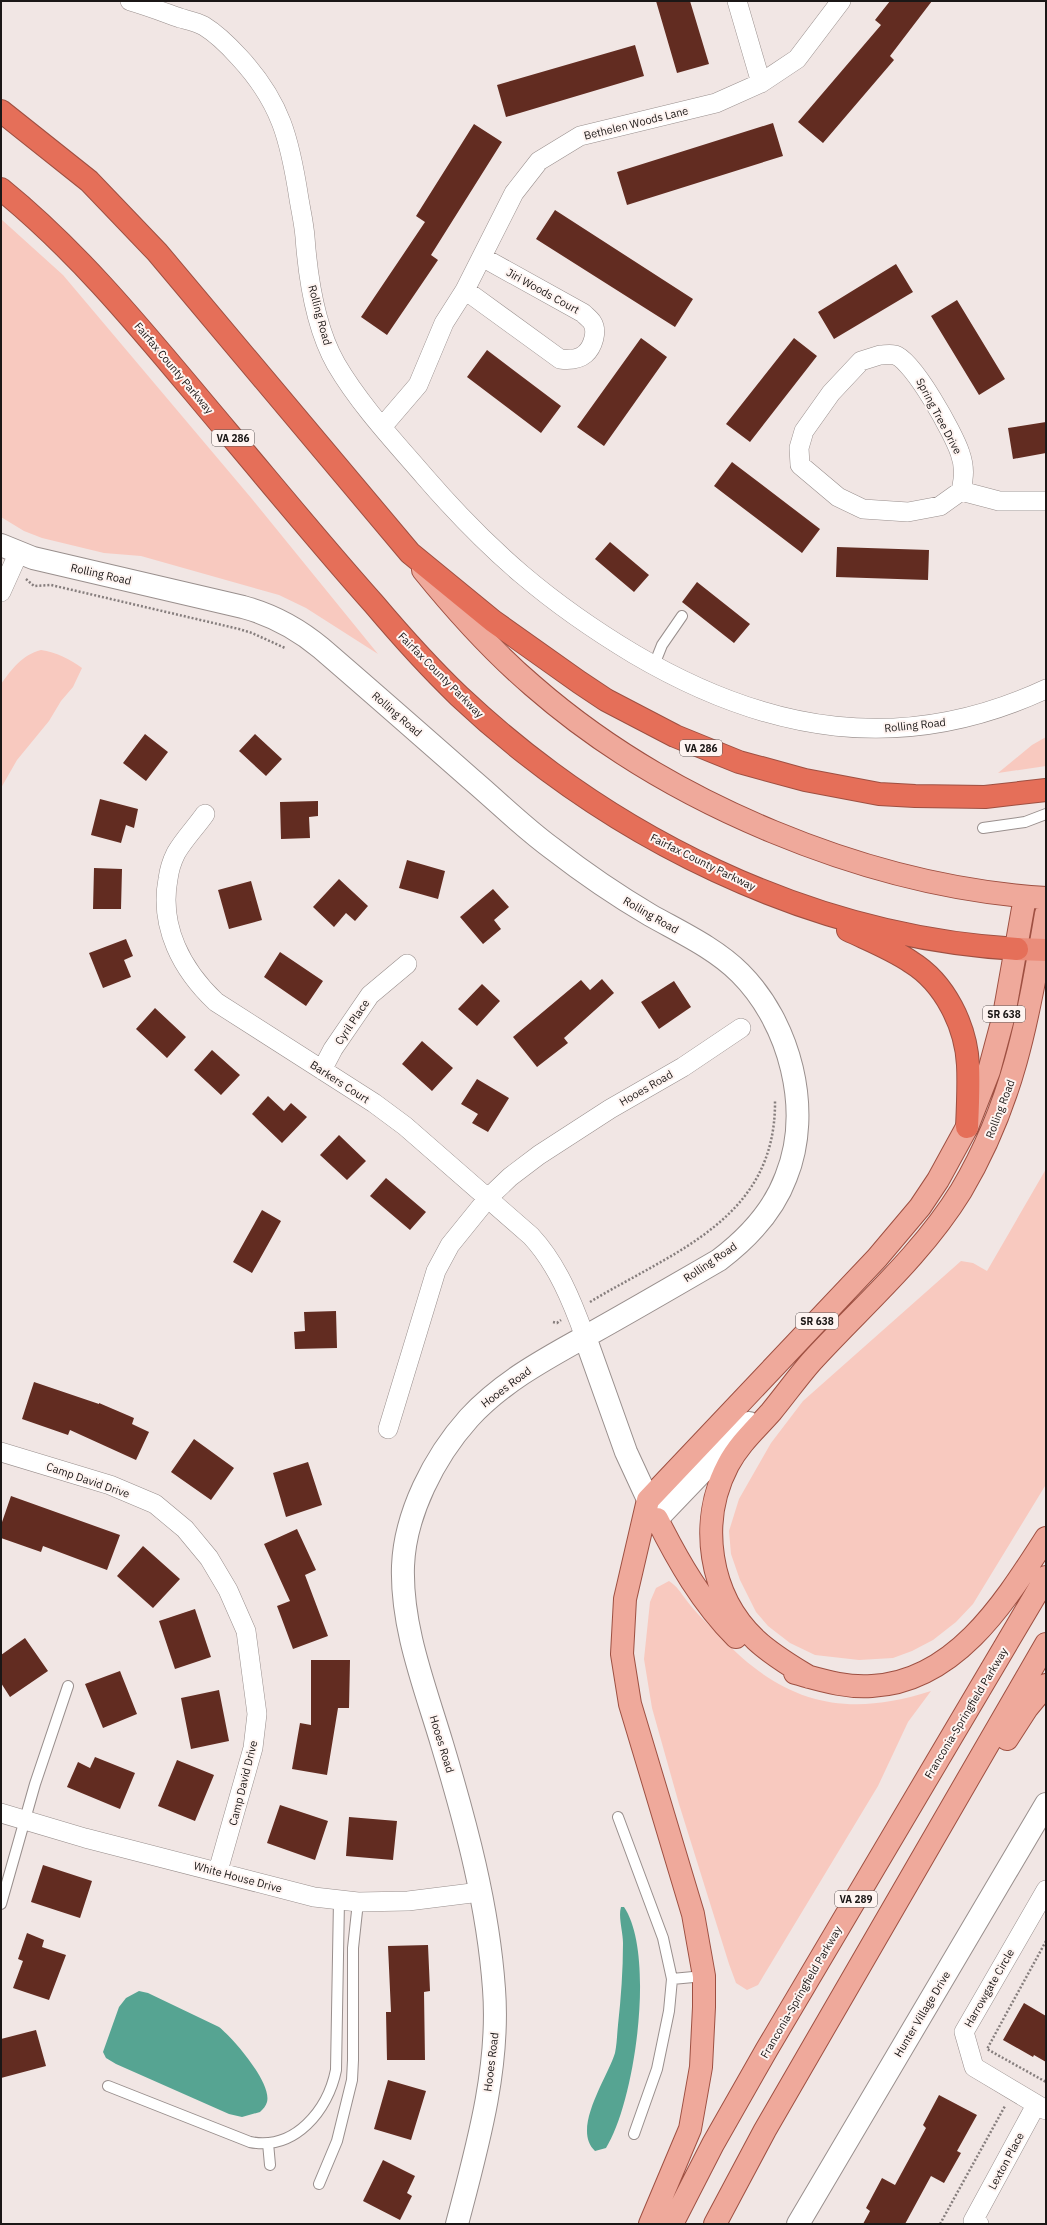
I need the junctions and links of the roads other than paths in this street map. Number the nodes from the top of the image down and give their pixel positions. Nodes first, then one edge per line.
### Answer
1 (737, 1) edge
2 (841, 1) edge
3 (139, 2) edge
4 (761, 83) junction
5 (1, 111) edge
6 (1, 189) edge
7 (482, 256) junction
8 (465, 290) junction
9 (382, 427) junction
10 (961, 491) junction
11 (1046, 501) edge
12 (10, 549) edge
13 (410, 553) junction
14 (1, 592) edge
15 (682, 616) dead end
16 (654, 665) junction
17 (1046, 689) edge
18 (1046, 790) edge
19 (205, 814) dead end
20 (1046, 814) edge
21 (983, 828) dead end
22 (1035, 898) edge
23 (788, 901) junction
24 (1046, 914) edge
25 (1017, 949) junction
26 (1043, 950) edge
27 (408, 964) dead end
28 (741, 1028) dead end
29 (322, 1070) junction
30 (967, 1127) junction
31 (488, 1198) junction
32 (586, 1337) junction
33 (811, 1363) junction
34 (388, 1429) dead end
35 (1, 1452) edge
36 (653, 1509) junction
37 (1046, 1538) edge
38 (1046, 1577) edge
39 (1046, 1644) edge
40 (809, 1677) junction
41 (1046, 1685) edge
42 (68, 1686) dead end
43 (1046, 1804) edge
44 (1, 1812) edge
45 (618, 1817) dead end
46 (25, 1820) junction
47 (218, 1871) junction
48 (1046, 1890) edge
49 (480, 1892) junction
50 (339, 1900) junction
51 (358, 1902) junction
52 (1, 1904) edge
53 (861, 1967) junction
54 (704, 1976) junction
55 (672, 1979) junction
56 (108, 2086) dead end
57 (1041, 2107) edge
58 (634, 2134) dead end
59 (268, 2143) junction
60 (270, 2165) dead end
61 (319, 2184) dead end
62 (457, 2224) edge
63 (650, 2224) edge
64 (672, 2224) edge
65 (715, 2224) edge
66 (798, 2224) edge
67 (978, 2224) edge

1 - 4 street
2 - 4 street, Bethelen Woods Lane
3 - 9 street, Rolling Road
4 - 7 street, Bethelen Woods Lane
5 - 13 highway, VA 286
6 - 23 highway, Fairfax County Parkway / VA 286
7 - 8 street, Bethelen Woods Lane
7 - 8 street, Jiri Woods Court
8 - 9 street, Bethelen Woods Lane
9 - 16 street, Rolling Road
10 - 10 street, Spring Tree Drive
10 - 11 street
12 - 14 street
12 - 32 street, Rolling Road
13 - 18 highway, VA 286
13 - 22 main road, Rolling Road
15 - 16 lane
16 - 17 street, Rolling Road
19 - 29 street, Barkers Court
20 - 21 lane
22 - 25 main road, Rolling Road / SR 638
23 - 25 highway, Fairfax County Parkway / VA 286
23 - 30 highway
24 - 26 main road, Rolling Road / SR 638
25 - 26 highway, Fairfax County Parkway / VA 286
25 - 30 main road, Rolling Road / SR 638
26 - 33 main road, Rolling Road / SR 638
27 - 29 street, Cyril Place
28 - 31 street, Hooes Road
29 - 31 street, Barkers Court
30 - 36 main road, Rolling Road / SR 638
31 - 32 street, Barkers Court
31 - 34 street, Hooes Road
32 - 36 street
32 - 49 street, Hooes Road
33 - 36 street, Rolling Road / SR 638
33 - 40 main road
35 - 47 street, Camp David Drive
36 - 40 main road
36 - 54 main road
37 - 40 main road
38 - 64 main road, Franconia-Springfield Parkway / VA 289
39 - 53 main road, VA 289
41 - 53 main road
42 - 46 lane
43 - 66 street, Hunter Village Drive
44 - 46 street, White House Drive
45 - 55 lane
46 - 47 street, White House Drive
46 - 52 lane
47 - 50 street, White House Drive
48 - 57 street, Harrowgate Circle
49 - 51 street, White House Drive
49 - 62 street, Hooes Road
50 - 51 street, White House Drive
50 - 59 lane
51 - 61 lane
53 - 65 main road, VA 289
54 - 55 lane
54 - 63 main road
55 - 58 lane
56 - 59 lane
57 - 67 street, Lexton Place
59 - 60 lane

